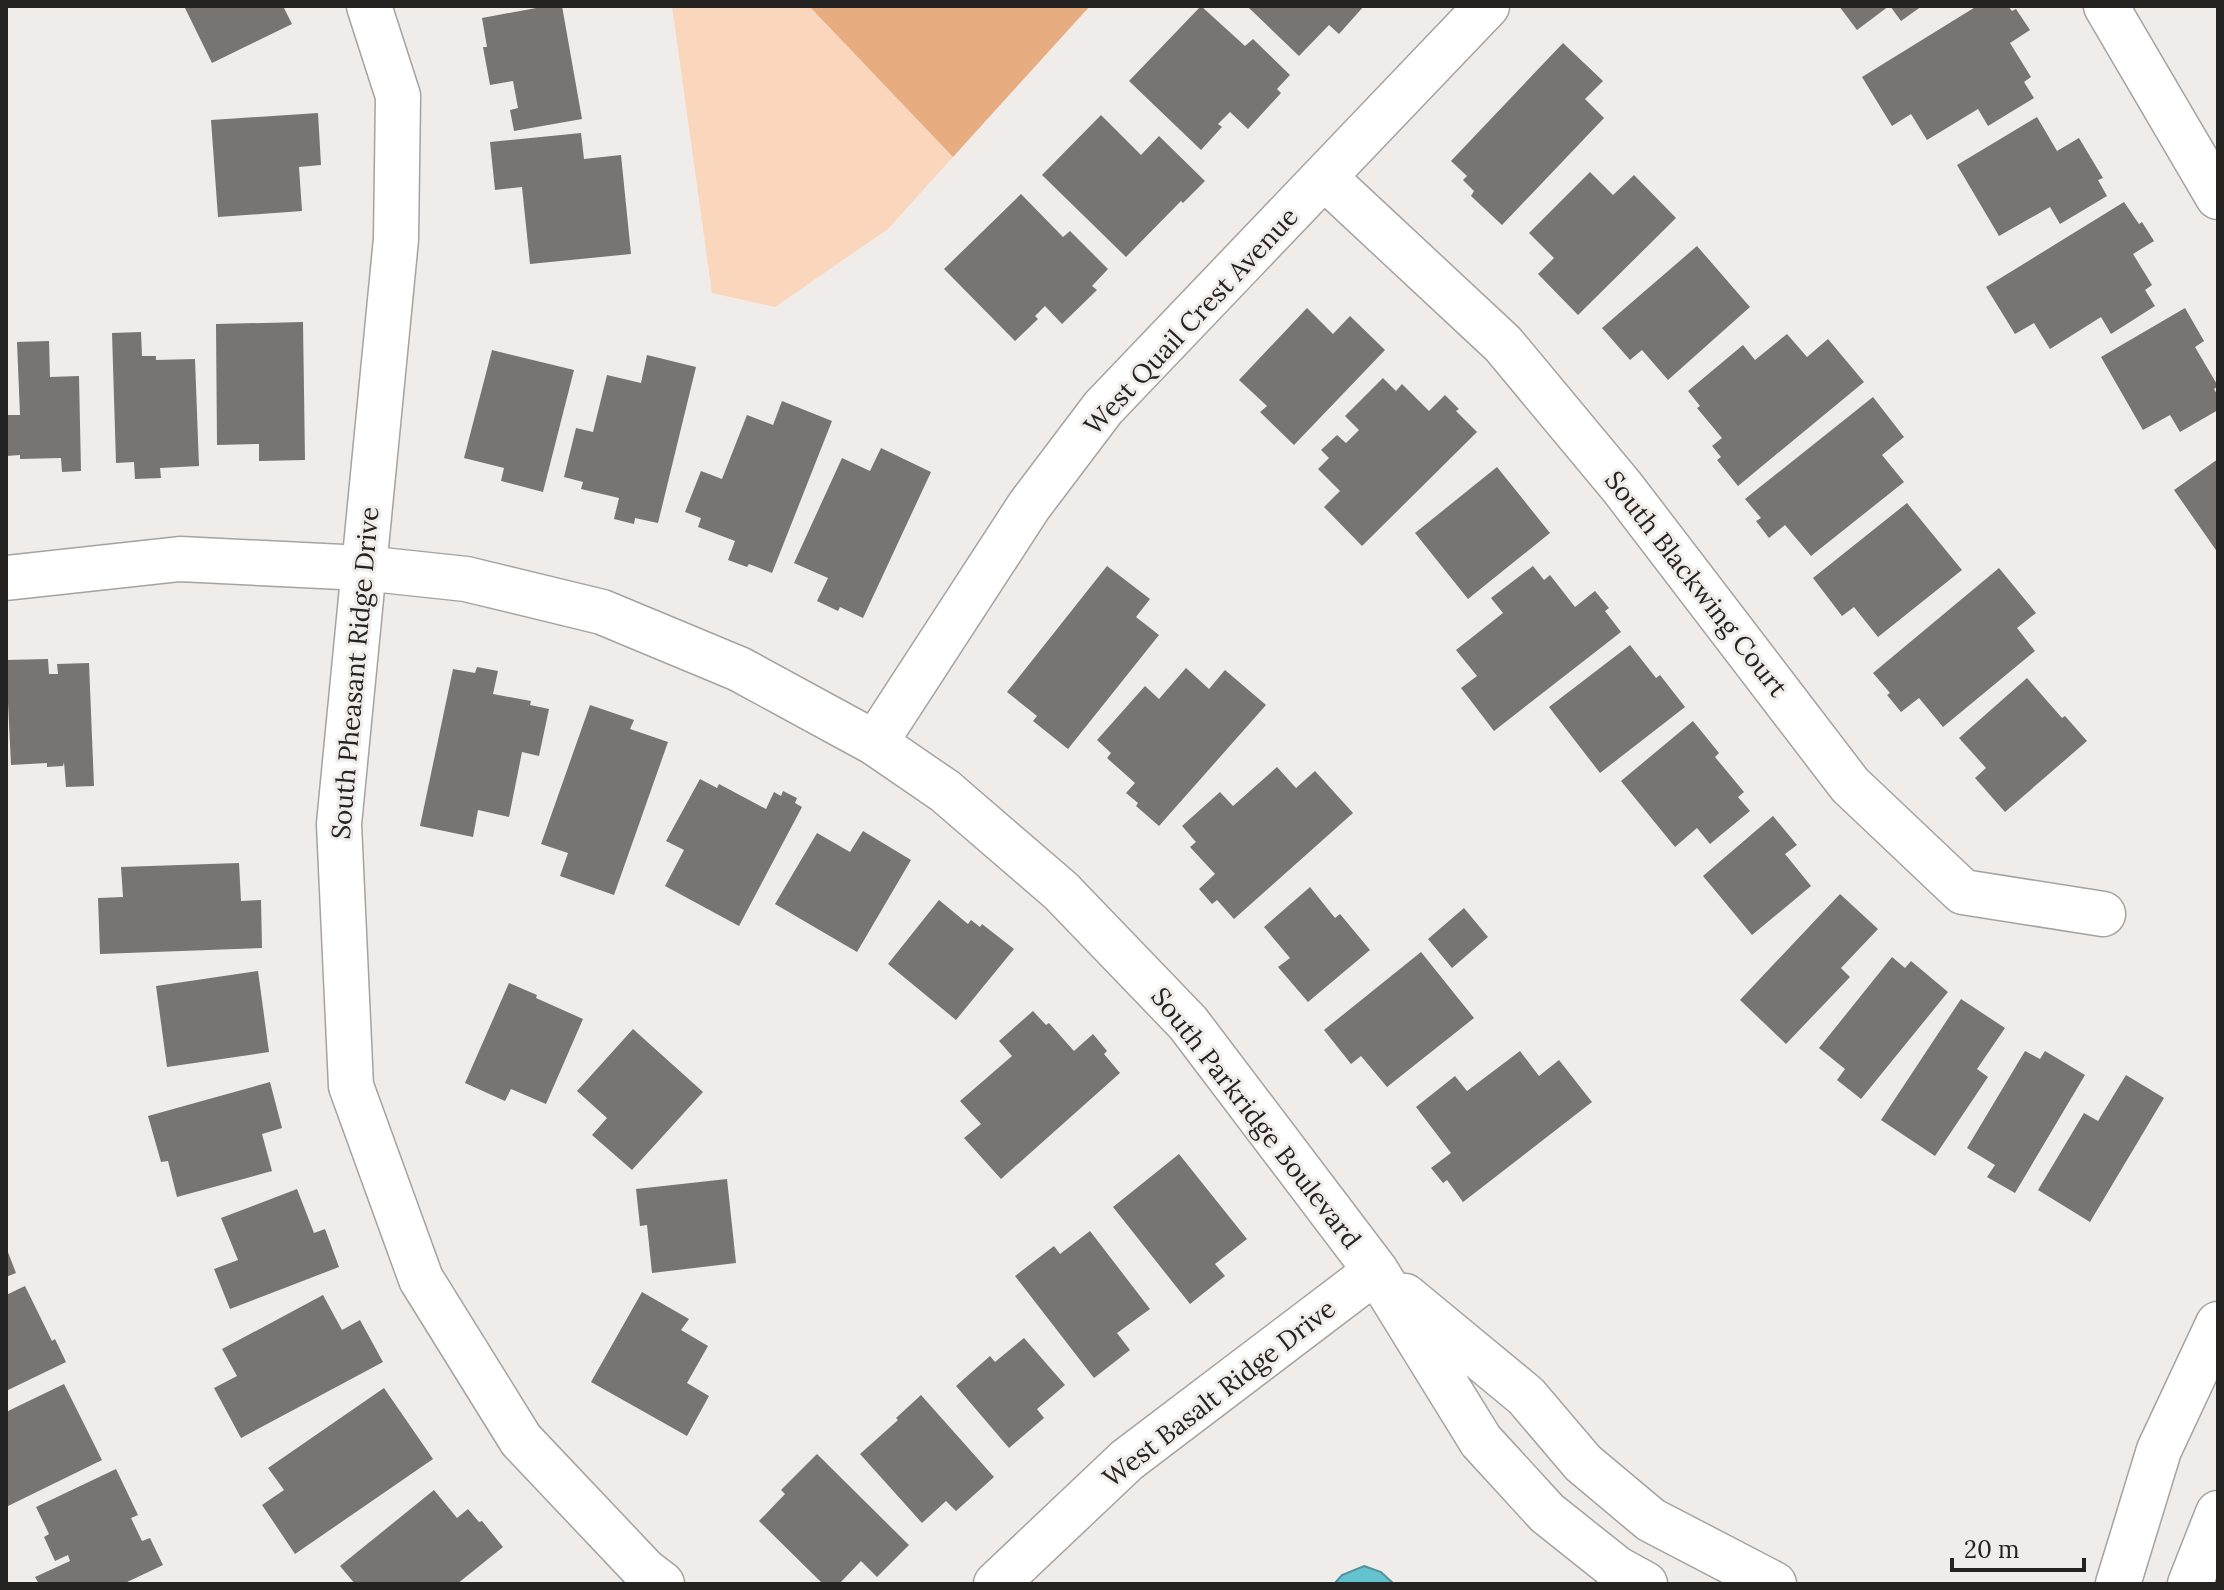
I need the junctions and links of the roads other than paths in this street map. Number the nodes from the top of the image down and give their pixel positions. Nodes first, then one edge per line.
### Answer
1 (369, 6) edge
2 (1487, 6) edge
3 (2106, 6) edge
4 (2205, 146) edge
5 (1325, 178) junction
6 (2218, 197) edge
7 (363, 568) junction
8 (6, 578) edge
9 (875, 743) junction
10 (2103, 914) dead end
11 (1376, 1271) junction
12 (2218, 1324) edge
13 (2218, 1513) edge
14 (662, 1584) edge
15 (996, 1584) edge
16 (1645, 1584) edge
17 (1774, 1584) edge
18 (2118, 1584) edge
19 (2190, 1584) edge

1 - 7 street, South Pheasant Ridge Drive
2 - 5 street, West Quail Crest Avenue
3 - 4 street
4 - 6 street
5 - 9 street, West Quail Crest Avenue
5 - 10 street, South Blackwing Court
7 - 8 street, South Parkridge Boulevard
7 - 9 street, South Parkridge Boulevard
7 - 14 street, South Pheasant Ridge Drive
9 - 11 street, South Parkridge Boulevard
11 - 15 street, West Basalt Ridge Drive
11 - 16 street, South Parkridge Boulevard
11 - 17 street, South Parkridge Boulevard
12 - 18 street
13 - 19 street

